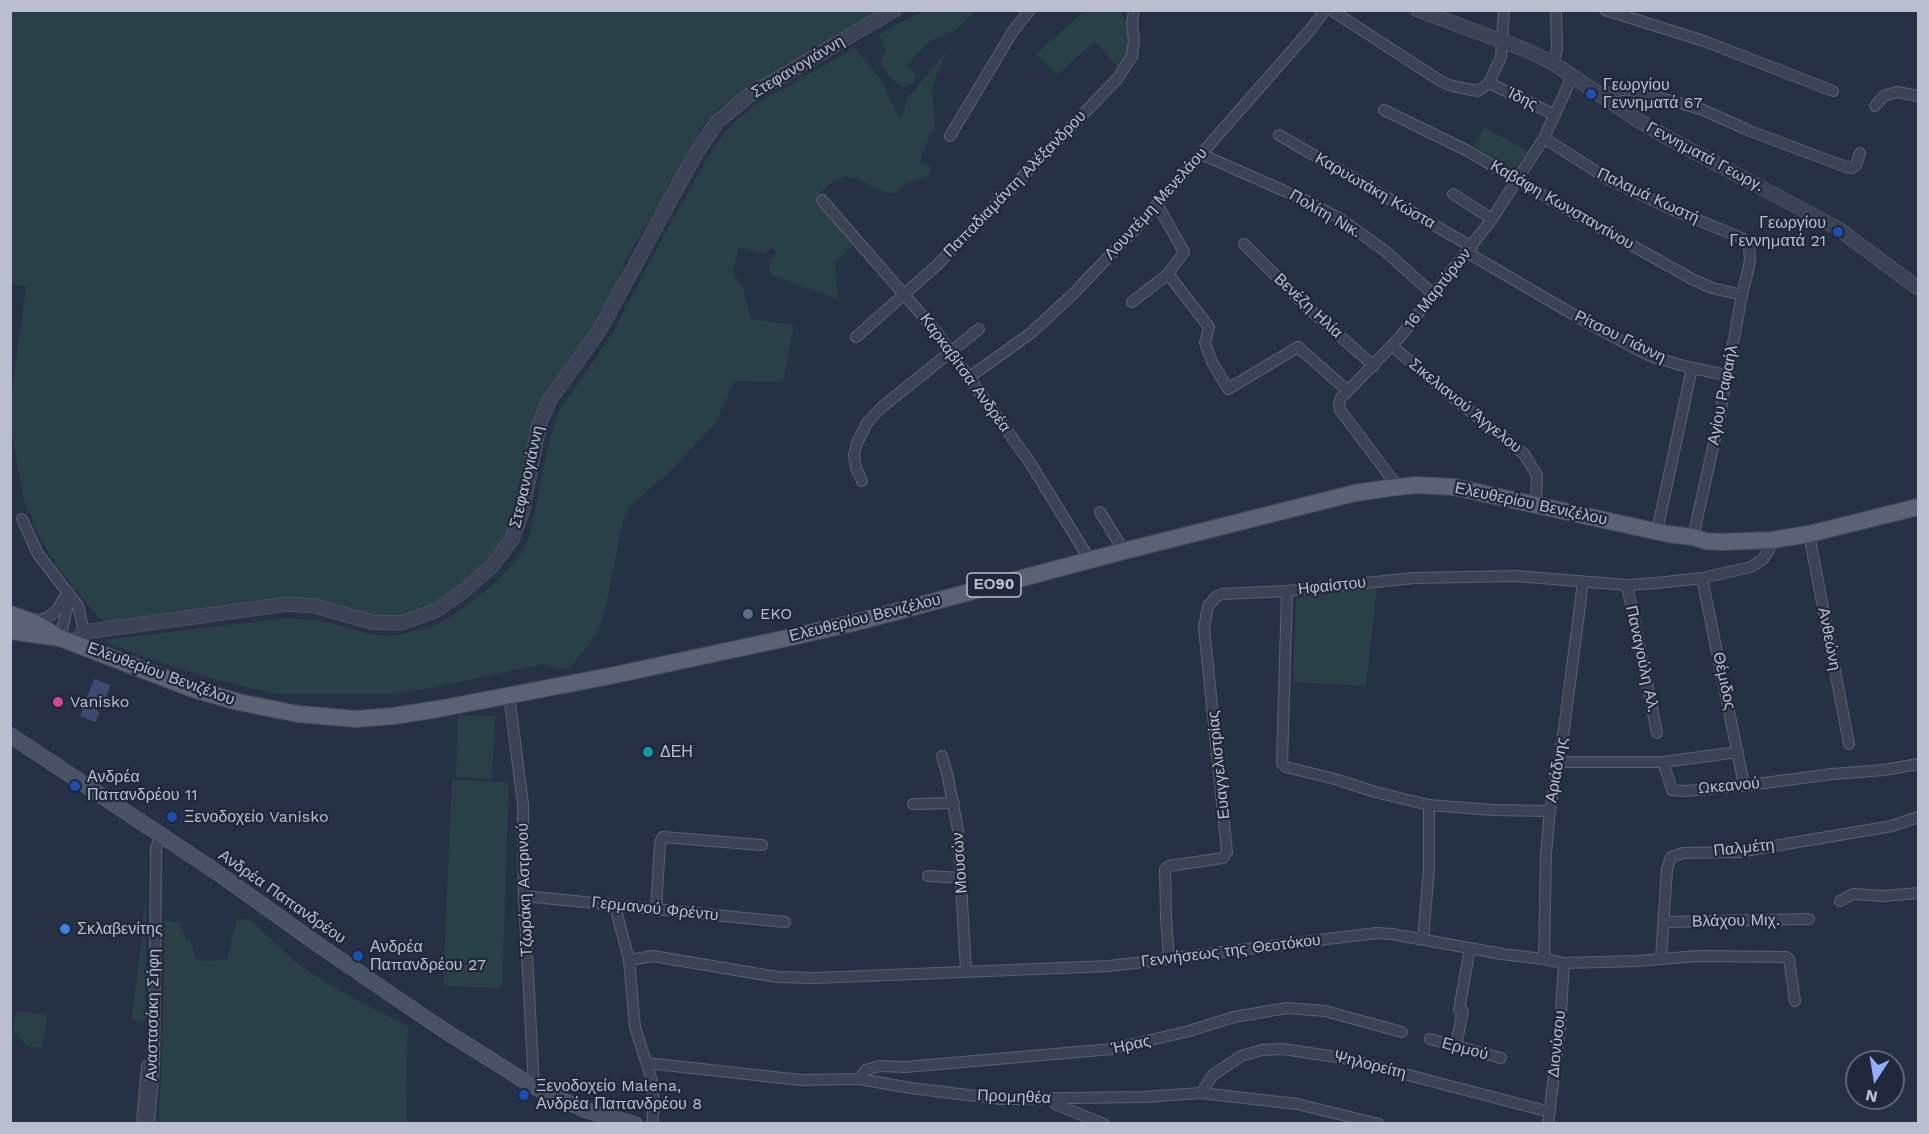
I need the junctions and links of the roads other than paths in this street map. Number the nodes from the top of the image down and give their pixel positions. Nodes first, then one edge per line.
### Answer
1 (894, 10) edge
2 (1030, 10) edge
3 (1134, 10) edge
4 (1325, 10) edge
5 (1331, 10) edge
6 (1418, 10) edge
7 (1504, 10) edge
8 (1556, 10) edge
9 (1605, 10) edge
10 (1504, 42) junction
11 (1553, 63) junction
12 (1573, 75) junction
13 (1486, 86) junction
14 (1833, 91) dead end
15 (1602, 95) junction
16 (1918, 96) edge
17 (1875, 106) dead end
18 (1384, 110) dead end
19 (1555, 115) junction
20 (1279, 135) dead end
21 (950, 136) dead end
22 (1544, 138) junction
23 (1860, 153) dead end
24 (1201, 154) junction
25 (1517, 181) junction
26 (1453, 194) dead end
27 (822, 200) dead end
28 (1157, 204) junction
29 (1492, 219) junction
30 (1244, 244) dead end
31 (1470, 250) junction
32 (1750, 253) joint
33 (1168, 274) junction
34 (1918, 288) edge
35 (905, 294) junction
36 (1434, 295) junction
37 (1742, 295) junction
38 (1132, 302) dead end
39 (979, 329) dead end
40 (856, 337) dead end
41 (1392, 346) junction
42 (950, 351) junction
43 (1374, 366) junction
44 (1692, 368) junction
45 (1726, 375) junction
46 (968, 378) junction
47 (1348, 391) junction
48 (862, 482) dead end
49 (1398, 487) junction
50 (1536, 505) junction
51 (1918, 507) edge
52 (1100, 512) dead end
53 (22, 519) dead end
54 (1657, 531) junction
55 (1809, 534) junction
56 (1693, 537) junction
57 (1772, 540) junction
58 (1124, 550) junction
59 (1090, 560) junction
60 (1702, 578) junction
61 (1583, 582) junction
62 (1627, 585) junction
63 (1287, 591) junction
64 (68, 592) junction
65 (10, 614) edge
66 (33, 622) junction
67 (10, 631) edge
68 (72, 638) junction
69 (508, 695) junction
70 (1658, 733) dead end
71 (10, 735) edge
72 (1849, 744) dead end
73 (1738, 752) junction
74 (942, 756) dead end
75 (1558, 762) junction
76 (1664, 762) junction
77 (1918, 764) edge
78 (1744, 785) junction
79 (954, 803) junction
80 (913, 804) dead end
81 (1429, 805) junction
82 (1550, 811) junction
83 (1918, 817) edge
84 (161, 835) junction
85 (762, 845) dead end
86 (928, 876) dead end
87 (961, 878) junction
88 (1918, 893) edge
89 (524, 896) junction
90 (1840, 901) dead end
91 (615, 906) junction
92 (656, 910) junction
93 (1809, 920) dead end
94 (785, 922) dead end
95 (1664, 922) junction
96 (1423, 939) junction
97 (1470, 948) junction
98 (1169, 959) junction
99 (1544, 959) junction
100 (1661, 959) junction
101 (629, 960) junction
102 (1564, 963) junction
103 (966, 972) junction
104 (1795, 1001) dead end
105 (1402, 1032) dead end
106 (1430, 1039) dead end
107 (1456, 1046) junction
108 (1501, 1058) dead end
109 (647, 1063) junction
110 (146, 1065) dead end
111 (859, 1079) junction
112 (534, 1087) junction
113 (1201, 1093) junction
114 (1051, 1099) junction
115 (1550, 1112) junction
116 (141, 1124) edge
117 (149, 1124) edge
118 (635, 1124) edge
119 (652, 1124) edge
120 (1104, 1124) edge
121 (1379, 1124) edge
122 (1548, 1124) edge

1 - 68 street, Στεφανογιάννη
2 - 21 street
3 - 35 street, Παπαδιαμάντη Αλέξανδρου
4 - 24 street, Λουντέμη Μενελάου
5 - 13 street, Ίδης
6 - 10 street, Γεννηματά Γεωργ.
7 - 10 street
8 - 11 street
9 - 14 street
10 - 11 street, Γεννηματά Γεωργ.
10 - 13 street
11 - 12 street, Γεννηματά Γεωργ.
12 - 15 street, Γεννηματά Γεωργ.
12 - 19 street, 16 Μαρτύρων
13 - 19 street, Ίδης
15 - 23 street
15 - 34 street, Γεννηματά Γεωργ.
16 - 17 street
18 - 25 street, Καβάφη Κωνσταντίνου
19 - 22 street, 16 Μαρτύρων
20 - 31 street, Καρυωτάκη Κώστα
22 - 25 street, 16 Μαρτύρων
22 - 32 street, Παλαμά Κωστή
24 - 28 street, Λουντέμη Μενελάου
24 - 36 street, Πολίτη Νικ.
25 - 29 street, 16 Μαρτύρων
25 - 37 street, Καβάφη Κωνσταντίνου
26 - 29 street
27 - 35 street, Καρκαβίτσα Ανδρέα
28 - 33 street
28 - 46 street, Λουντέμη Μενελάου
29 - 31 street, 16 Μαρτύρων
30 - 43 street, Βενέζη Ηλία
31 - 36 street, 16 Μαρτύρων
31 - 44 street, Ρίτσου Γιάννη
32 - 37 street, Αγίου Ραφαήλ
33 - 38 street
33 - 47 street
35 - 40 street, Παπαδιαμάντη Αλέξανδρου
35 - 42 street, Καρκαβίτσα Ανδρέα
36 - 41 street, 16 Μαρτύρων
37 - 45 street, Αγίου Ραφαήλ
39 - 42 street
41 - 43 street, 16 Μαρτύρων
41 - 50 street, Σικελιανού Άγγελου
42 - 46 street, Καρκαβίτσα Ανδρέα
42 - 48 street
43 - 47 street, 16 Μαρτύρων
44 - 45 street, Ρίτσου Γιάννη
44 - 54 street
45 - 56 street, Αγίου Ραφαήλ
46 - 59 street, Καρκαβίτσα Ανδρέα
47 - 49 street
49 - 50 main road, Ελευθερίου Βενιζέλου / ΕΟ90
49 - 58 main road, Ελευθερίου Βενιζέλου / ΕΟ90
50 - 54 main road, Ελευθερίου Βενιζέλου / ΕΟ90
51 - 55 main road, Ελευθερίου Βενιζέλου / ΕΟ90
52 - 58 street
53 - 64 street
54 - 56 main road, Ελευθερίου Βενιζέλου / ΕΟ90
55 - 57 main road, Ελευθερίου Βενιζέλου / ΕΟ90
55 - 72 street, Ανθεώνη
56 - 57 main road, Ελευθερίου Βενιζέλου / ΕΟ90
57 - 60 street, Ηφαίστου
58 - 59 main road, Ελευθερίου Βενιζέλου / ΕΟ90
59 - 69 main road, Ελευθερίου Βενιζέλου / ΕΟ90
60 - 62 street, Ηφαίστου
60 - 73 street, Θέμιδος
61 - 62 street, Ηφαίστου
61 - 63 street, Ηφαίστου
61 - 75 street, Αριάδνης
62 - 70 street, Παναγούλη Αλ.
63 - 81 street, Ηφαίστου
63 - 98 street, Ευαγγελιστρίας
64 - 66 street
64 - 68 street
64 - 68 street
65 - 66 main road, ΕΟ90
66 - 68 main road, ΕΟ90
67 - 68 main road, ΕΟ90
68 - 69 main road, Ελευθερίου Βενιζέλου / ΕΟ90
69 - 89 street, Τζωράκη Αστρινού
71 - 84 main road, Ανδρέα Παπανδρέου
73 - 76 street
73 - 78 street, Θέμιδος
74 - 79 street, Μουσών
75 - 76 street
75 - 82 street, Αριάδνης
76 - 78 street, Ωκεανού
77 - 78 street, Ωκεανού
79 - 80 street
79 - 87 street, Μουσών
81 - 82 street, Ηφαίστου
81 - 96 street
82 - 99 street, Αριάδνης
83 - 95 street, Παλμέτη
84 - 112 main road, Ανδρέα Παπανδρέου
84 - 117 street, Αναστασάκη Σήφη
85 - 92 street
86 - 87 street
87 - 103 street, Μουσών
88 - 90 street
89 - 91 street, Γερμανού Φρέντυ
89 - 112 street, Τζωράκη Αστρινού
91 - 92 street, Γερμανού Φρέντυ
91 - 101 street
92 - 94 street, Γερμανού Φρέντυ
93 - 95 street, Βλάχου Μιχ.
95 - 100 street, Παλμέτη
96 - 97 street, Γεννήσεως της Θεοτόκου
96 - 98 street, Γεννήσεως της Θεοτόκου
97 - 99 street, Γεννήσεως της Θεοτόκου
97 - 107 street
98 - 103 street, Γεννήσεως της Θεοτόκου
99 - 102 street, Γεννήσεως της Θεοτόκου
100 - 102 street, Γεννήσεως της Θεοτόκου
100 - 104 street, Γεννήσεως της Θεοτόκου
101 - 103 street, Γεννήσεως της Θεοτόκου
101 - 109 street
102 - 115 street, Διονύσου
105 - 111 street, Ήρας
106 - 107 street, Ερμού
107 - 108 street, Ερμού
109 - 111 street, Προμηθέα
109 - 119 street
110 - 116 street
111 - 114 street, Προμηθέα
112 - 118 main road, Ανδρέα Παπανδρέου
113 - 114 street, Προμηθέα
113 - 115 street, Ψηλορείτη
113 - 121 street, Προμηθέα
114 - 120 street
115 - 122 street, Διονύσου

